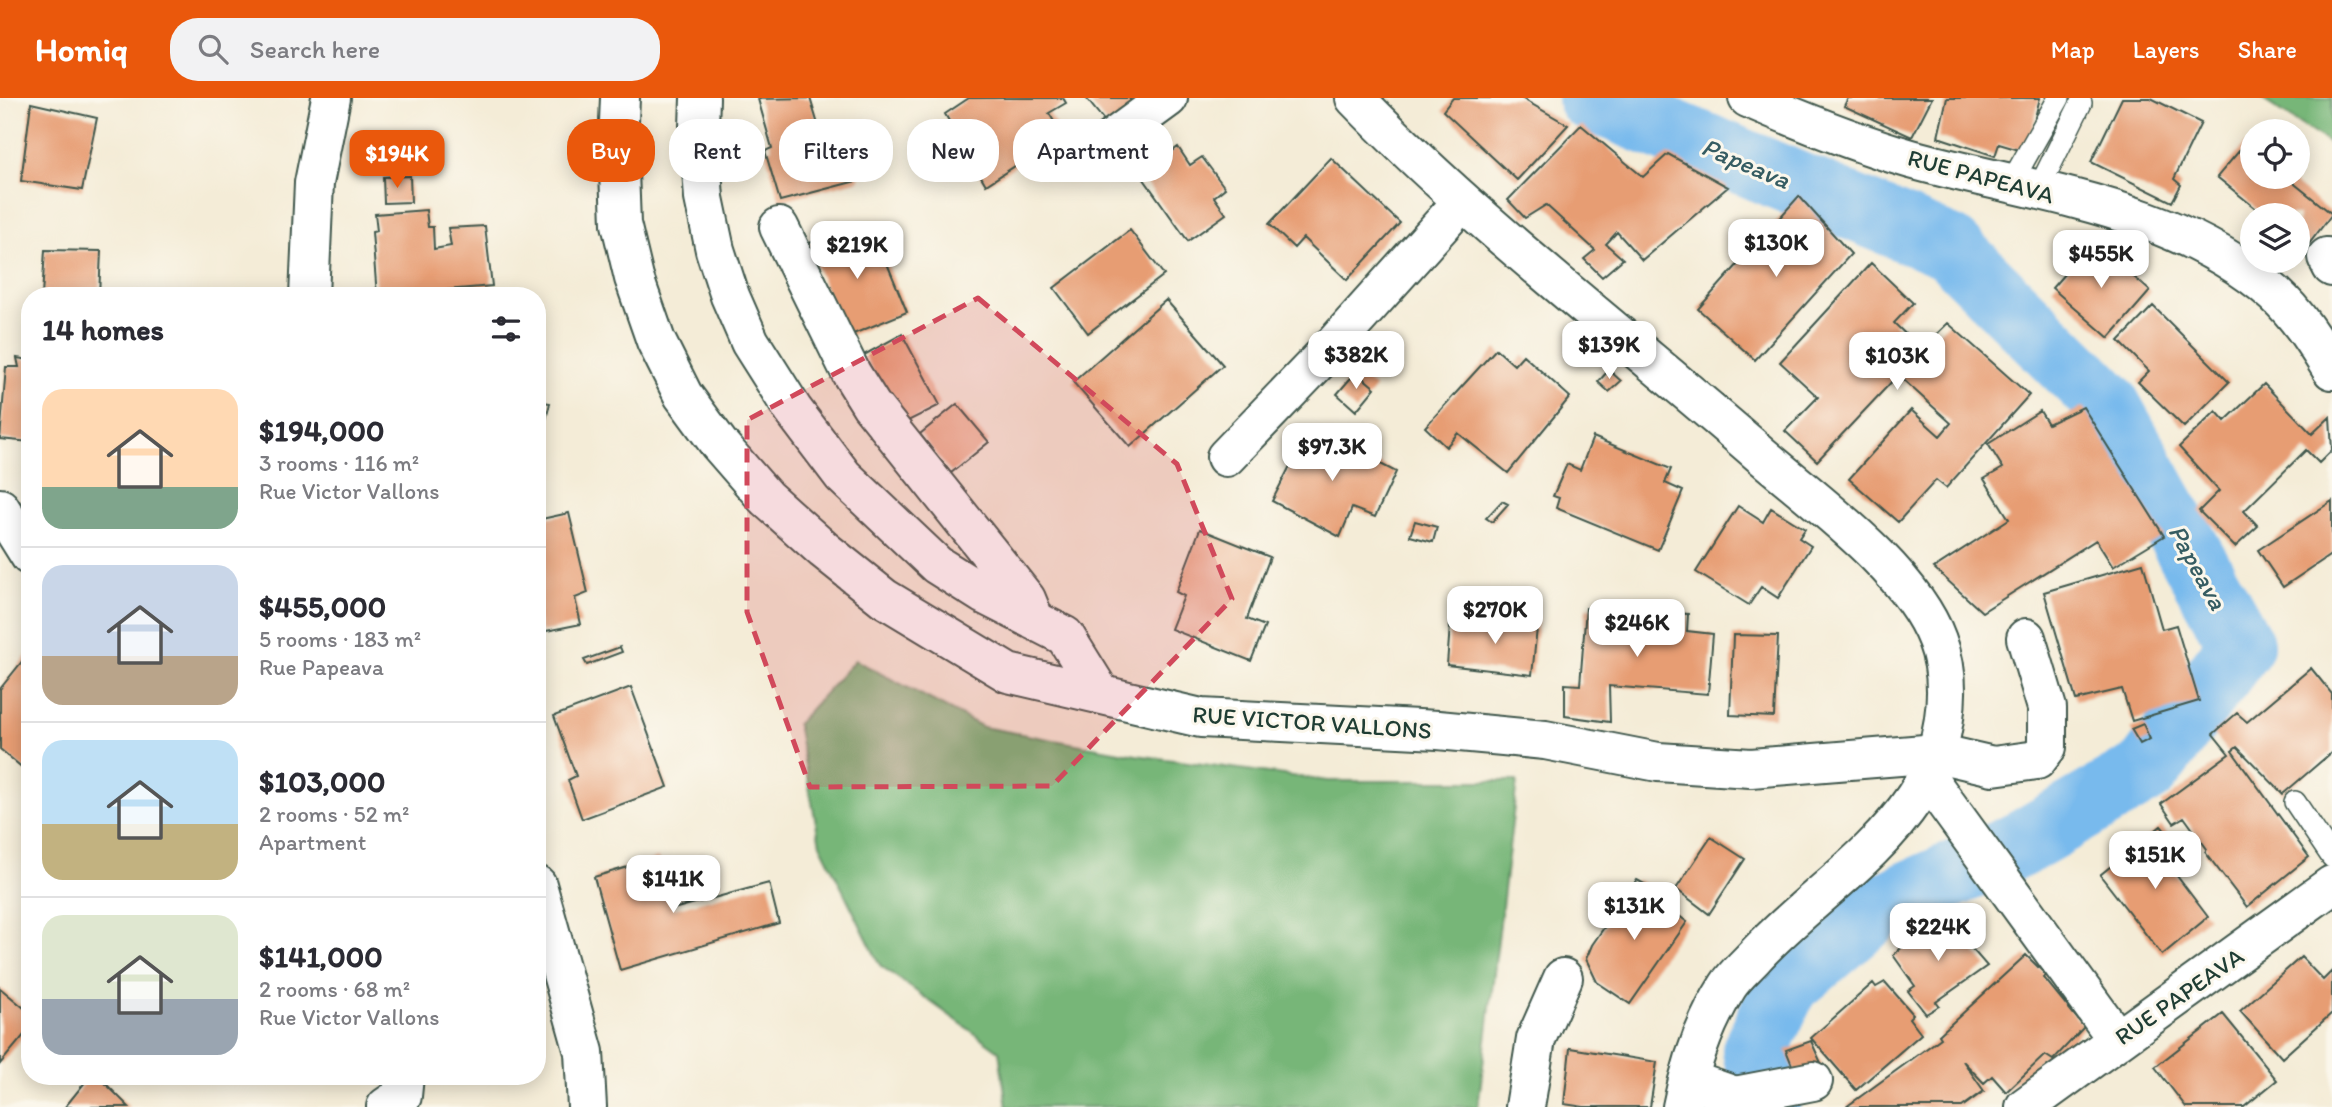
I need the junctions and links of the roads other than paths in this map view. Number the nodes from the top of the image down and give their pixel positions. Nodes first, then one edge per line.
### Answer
1 (331, 98) edge
2 (620, 98) edge
3 (700, 98) edge
4 (1168, 98) edge
5 (1355, 98) edge
6 (1748, 98) edge
7 (2059, 98) edge
8 (2081, 103) dead end
9 (1139, 119) edge
10 (2024, 187) junction
11 (1462, 202) junction
12 (779, 227) dead end
13 (309, 287) edge
14 (2332, 370) edge
15 (1226, 457) dead end
16 (0, 508) edge
17 (21, 542) edge
18 (1035, 621) junction
19 (2026, 638) dead end
20 (1101, 695) junction
21 (1931, 765) junction
22 (2294, 802) dead end
23 (2332, 857) edge
24 (2332, 885) edge
25 (546, 917) edge
26 (1563, 978) dead end
27 (2117, 1038) junction
28 (403, 1085) edge
29 (1781, 1087) dead end
30 (1686, 1094) edge
31 (386, 1107) edge
32 (587, 1107) edge
33 (1525, 1107) edge
34 (2025, 1107) edge

1 - 13 street
2 - 20 street, RUE VICTOR VALLONS
3 - 18 street
4 - 9 street
5 - 11 street
6 - 10 street, RUE PAPEAVA
7 - 10 lane
8 - 10 lane
10 - 14 street, RUE PAPEAVA
11 - 15 street
11 - 21 street
12 - 18 street
16 - 17 street
18 - 20 street
19 - 21 street, RUE VICTOR VALLONS
20 - 21 street, RUE VICTOR VALLONS
21 - 27 street
21 - 30 street
22 - 23 lane
24 - 27 street, RUE PAPEAVA
25 - 32 street
26 - 33 street
27 - 34 street, RUE PAPEAVA
28 - 31 street
29 - 30 street

